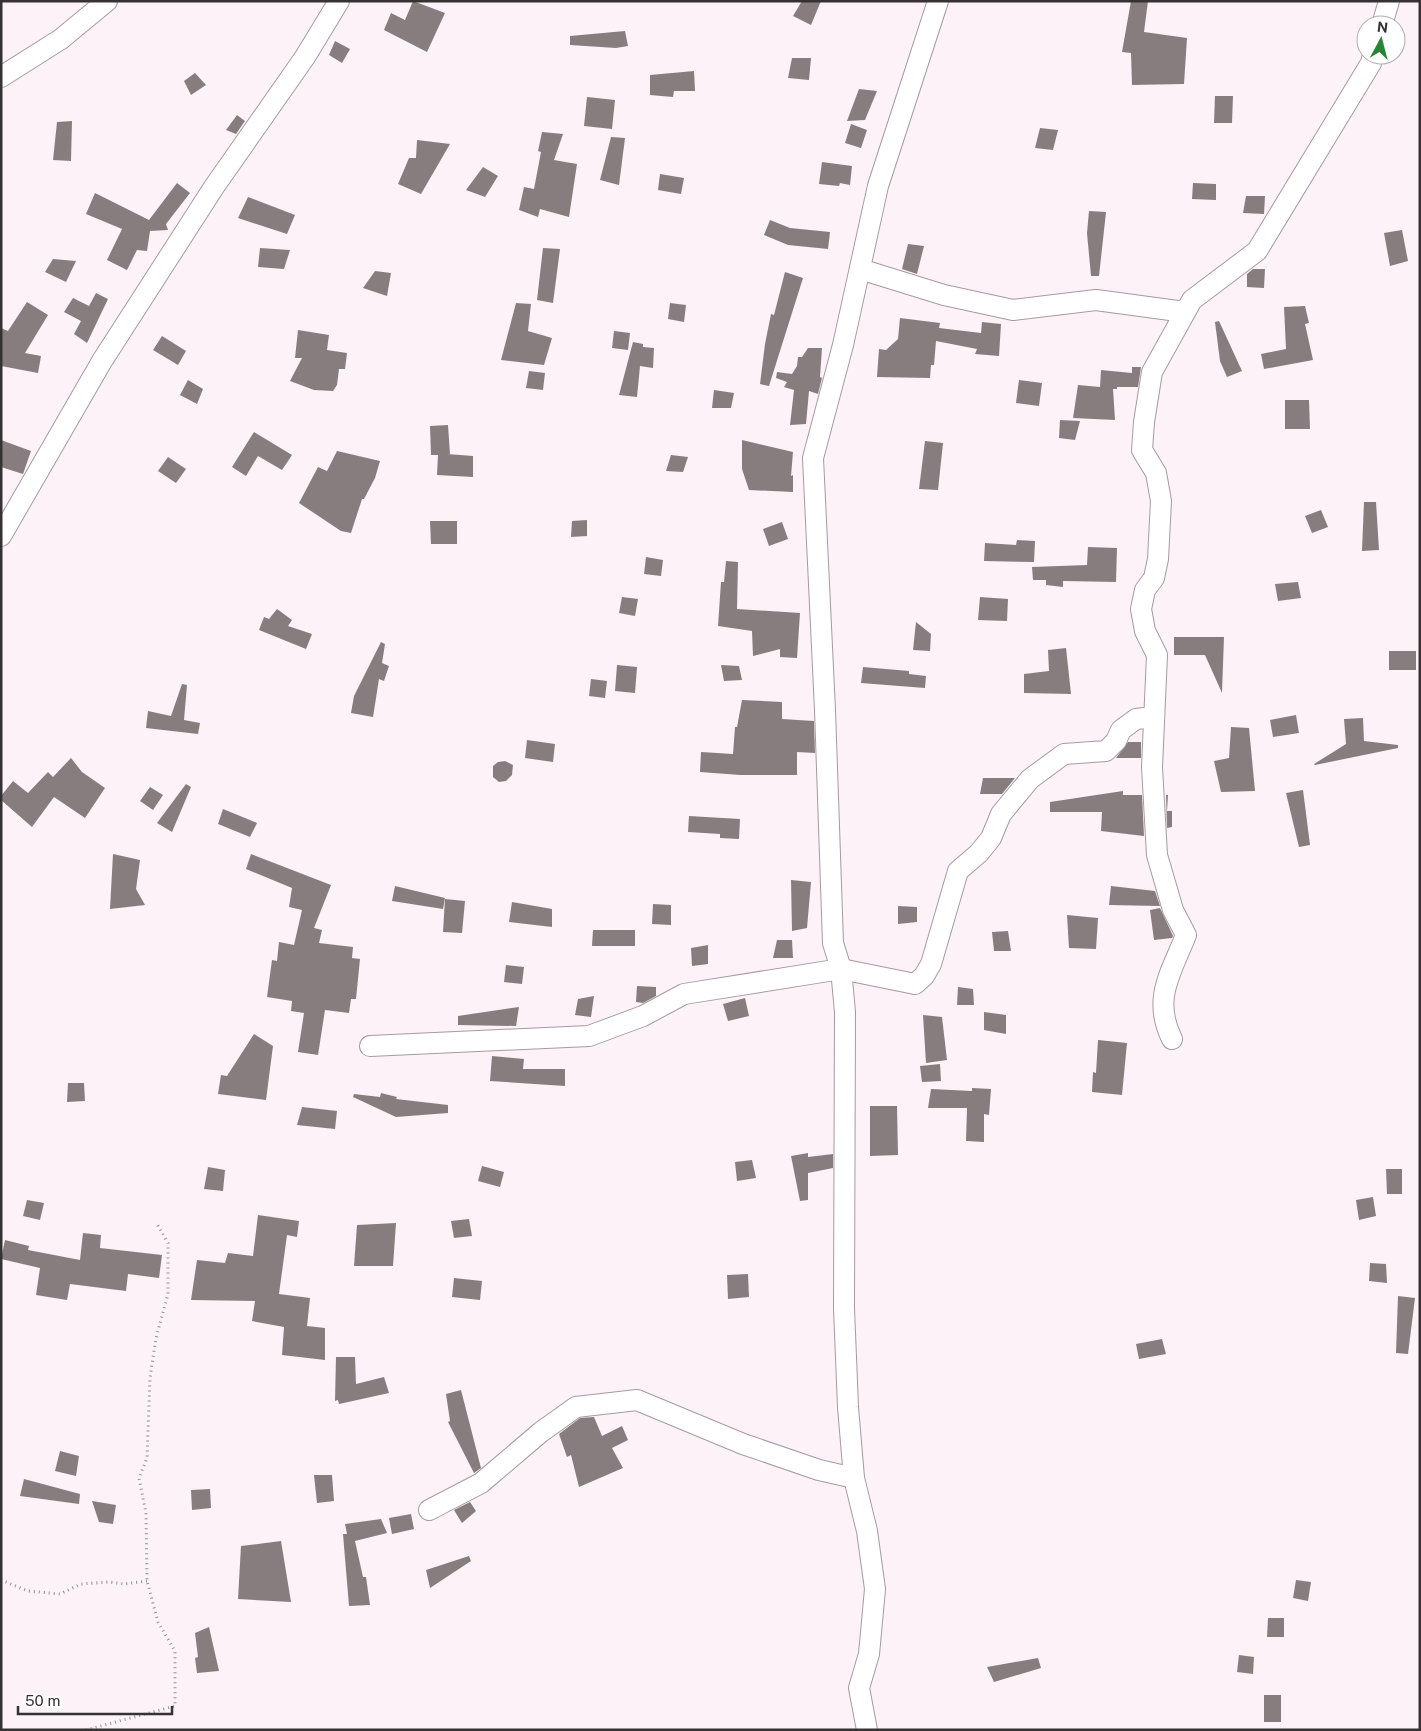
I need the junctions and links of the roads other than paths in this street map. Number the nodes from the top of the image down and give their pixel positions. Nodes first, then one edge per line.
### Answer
1 (107, 1) edge
2 (340, 1) edge
3 (938, 1) edge
4 (1390, 1) edge
5 (1385, 15) edge
6 (1368, 65) edge
7 (1, 77) edge
8 (860, 269) junction
9 (1185, 312) junction
10 (1, 536) edge
11 (1153, 716) junction
12 (841, 969) junction
13 (1172, 1039) dead end
14 (370, 1046) dead end
15 (854, 1478) junction
16 (429, 1510) dead end
17 (867, 1730) edge

1 - 7 street
2 - 10 street
3 - 8 street
4 - 5 street
6 - 9 street
8 - 9 street
8 - 12 street
9 - 11 street
11 - 12 street
11 - 13 street
12 - 14 street
12 - 15 street
15 - 16 street
15 - 17 street

